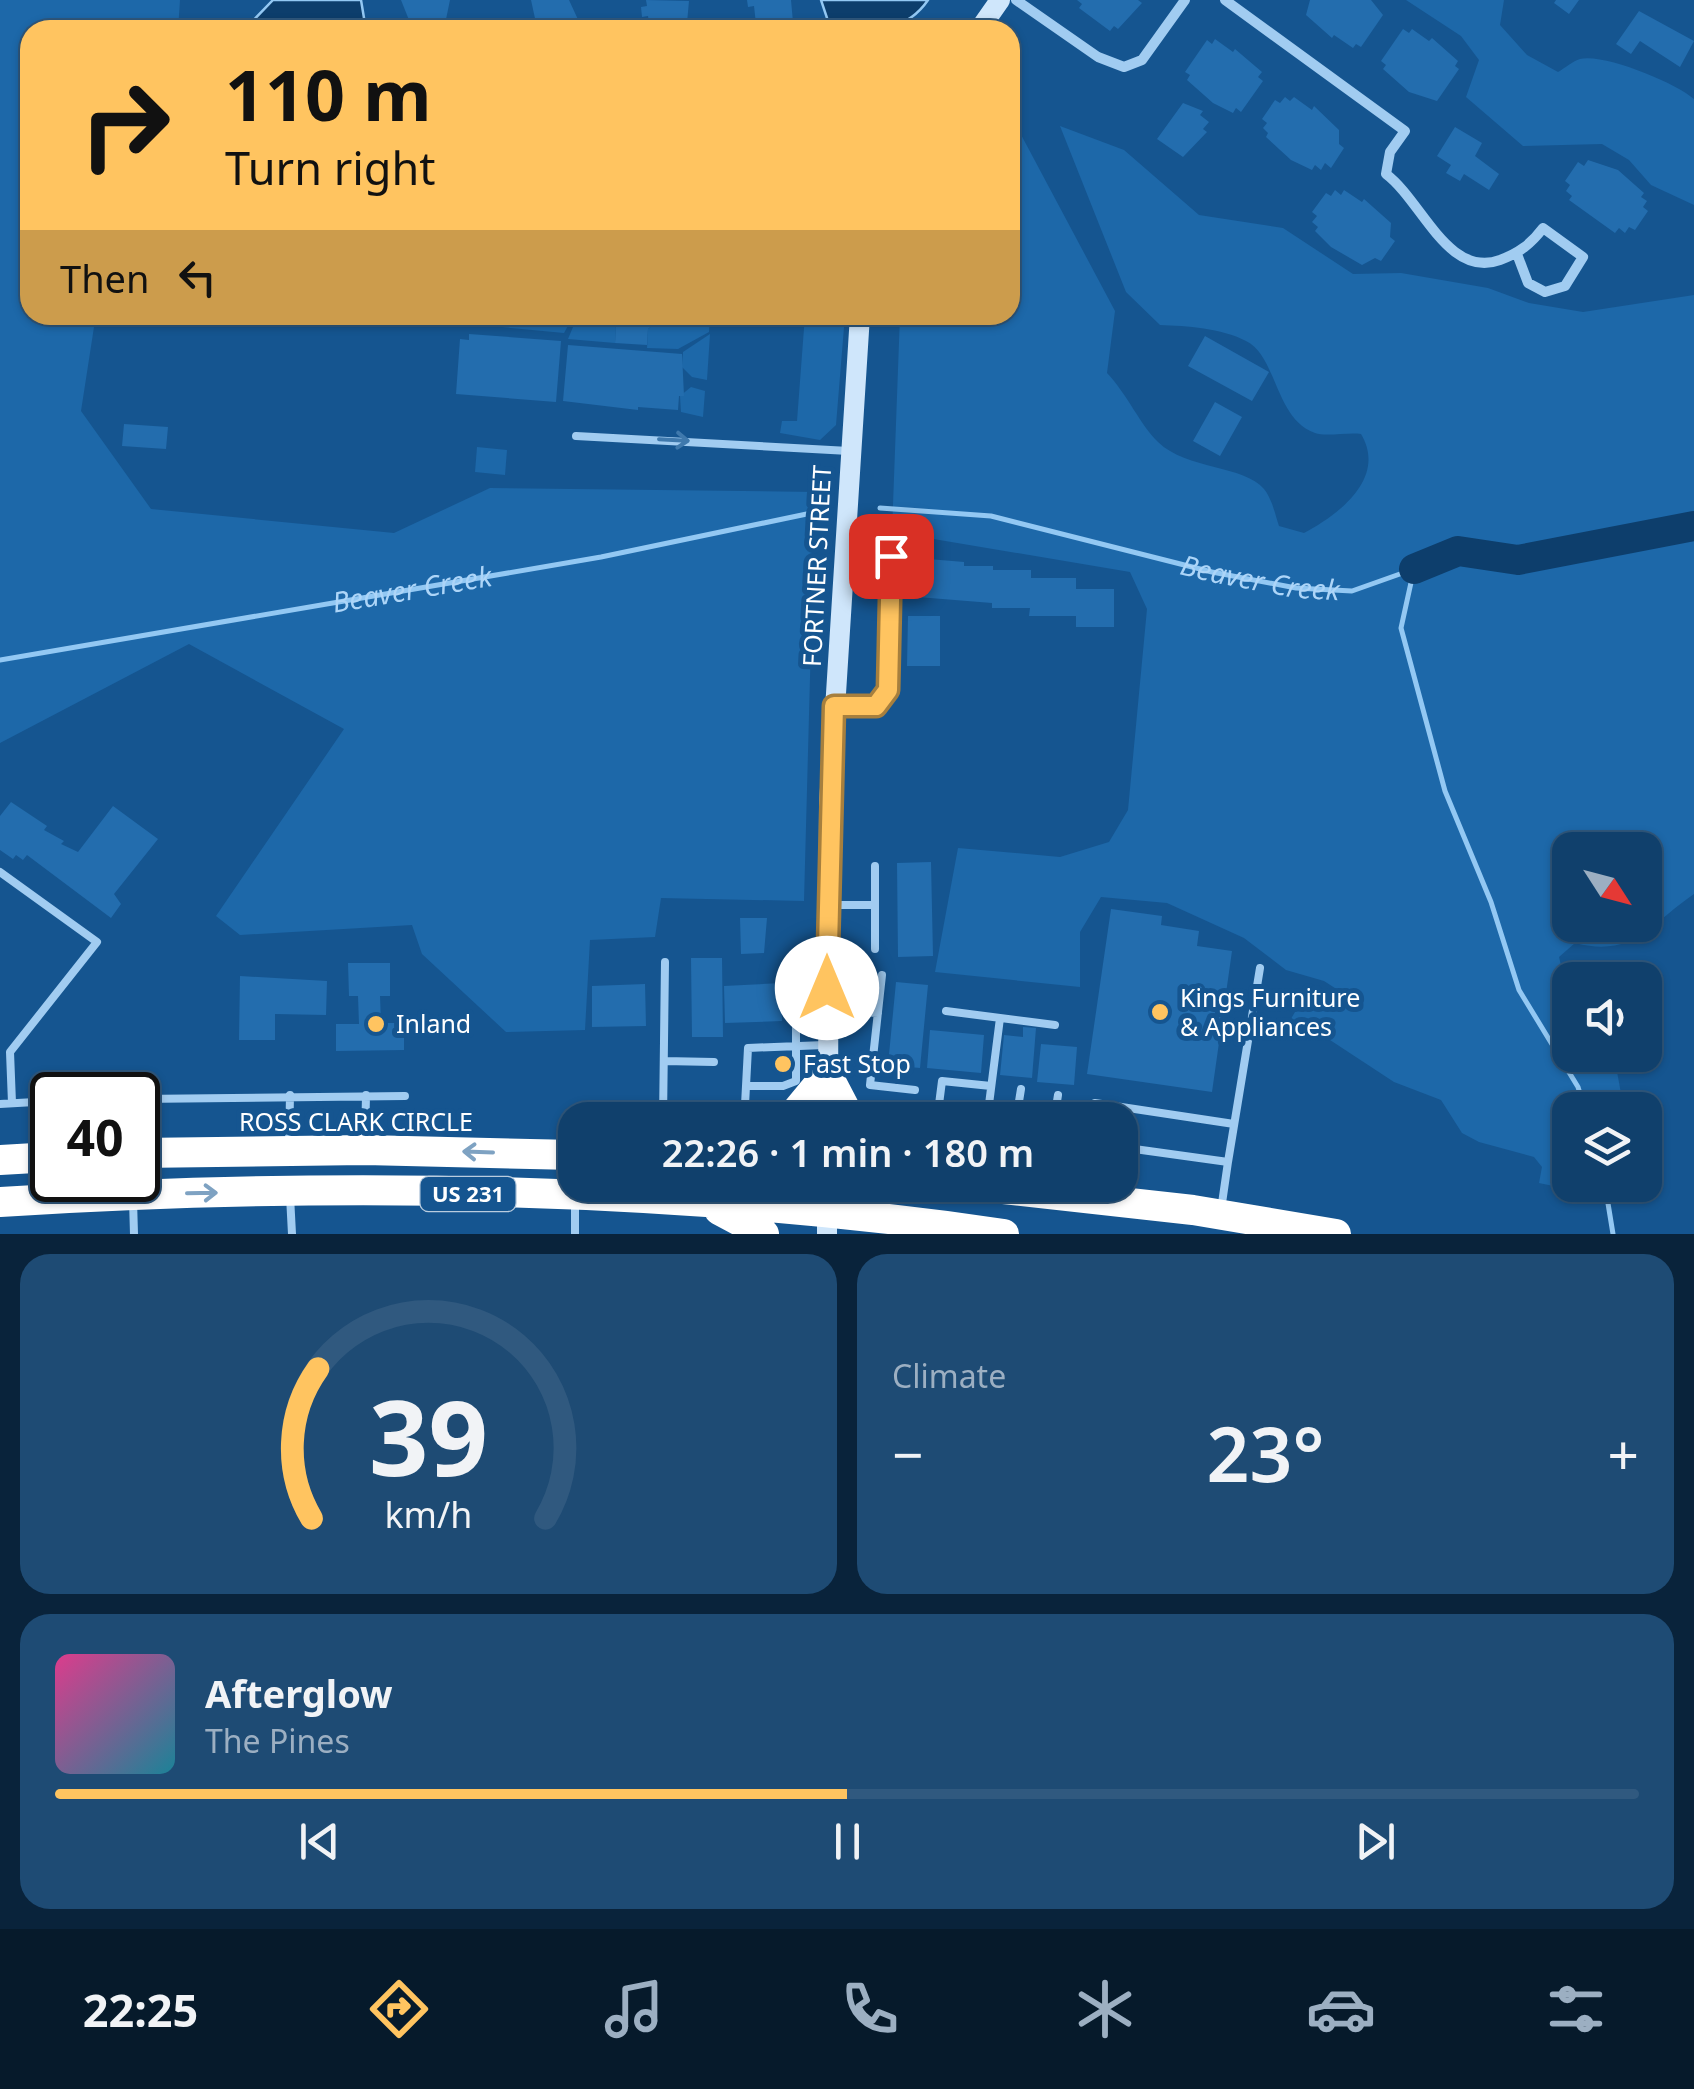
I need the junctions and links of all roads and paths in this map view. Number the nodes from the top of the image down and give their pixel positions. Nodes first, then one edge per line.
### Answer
1 (1016, 0) edge
2 (1184, 0) edge
3 (1225, 0) edge
4 (1517, 254) junction
5 (859, 325) edge
6 (576, 436) dead end
7 (849, 451) junction
8 (891, 556) dead end
9 (834, 706) junction
10 (874, 866) dead end
11 (0, 872) edge
12 (827, 905) junction
13 (874, 906) junction
14 (875, 948) dead end
15 (665, 962) dead end
16 (1260, 968) dead end
17 (882, 975) dead end
18 (827, 988) junction
19 (827, 1010) junction
20 (946, 1011) dead end
21 (878, 1014) junction
22 (1000, 1018) junction
23 (1054, 1025) dead end
24 (798, 1046) junction
25 (827, 1060) junction
26 (664, 1061) junction
27 (714, 1062) dead end
28 (747, 1086) junction
29 (992, 1086) junction
30 (1021, 1089) dead end
31 (915, 1090) dead end
32 (290, 1095) junction
33 (366, 1095) junction
34 (1058, 1095) dead end
35 (405, 1096) dead end
36 (160, 1098) edge
37 (664, 1102) edge
38 (745, 1102) edge
39 (800, 1102) edge
40 (828, 1102) edge
41 (844, 1102) edge
42 (939, 1102) edge
43 (990, 1102) edge
44 (1019, 1102) edge
45 (1057, 1102) edge
46 (12, 1103) junction
47 (30, 1103) edge
48 (0, 1104) edge
49 (1138, 1109) edge
50 (1234, 1124) junction
51 (289, 1150) junction
52 (364, 1150) junction
53 (1138, 1150) edge
54 (160, 1153) edge
55 (558, 1155) edge
56 (30, 1158) edge
57 (0, 1160) edge
58 (1228, 1162) junction
59 (290, 1192) junction
60 (160, 1194) edge
61 (558, 1198) edge
62 (30, 1200) edge
63 (0, 1202) edge
64 (132, 1202) edge
65 (576, 1202) edge
66 (663, 1202) edge
67 (1134, 1202) edge
68 (707, 1204) junction
69 (827, 1211) edge
70 (1220, 1214) junction
71 (922, 1229) edge
72 (134, 1234) edge
73 (292, 1234) edge
74 (574, 1234) edge
75 (764, 1234) edge
76 (1004, 1234) edge
77 (1336, 1234) edge

1 - 2 street
3 - 4 street
4 - 4 street
5 - 7 street, FORTNER STREET
6 -> 7 lane
7 - 9 street, FORTNER STREET
8 - 9 lane
9 - 12 street, FORTNER STREET
10 - 13 lane
11 - 46 lane
12 - 13 lane
12 - 18 street, FORTNER STREET
13 - 14 lane
15 - 26 lane
16 - 50 lane
17 - 21 lane
18 - 19 street, FORTNER STREET
18 - 24 lane
19 - 21 lane
19 - 25 street, FORTNER STREET
20 - 22 lane
21 - 31 lane
22 - 23 lane
22 - 29 lane
24 - 25 lane
24 - 28 lane
24 - 28 lane
25 - 39 highway
25 - 40 street, FORTNER STREET
25 - 41 highway
26 - 27 lane
26 - 37 lane
28 - 38 lane
29 - 42 lane
29 - 43 lane
30 - 44 lane
32 - 33 lane
32 - 36 lane
32 - 51 lane
33 - 35 lane
33 - 52 lane
34 - 45 lane
46 - 47 lane
46 - 48 lane
49 - 50 lane
50 - 58 lane
51 - 52 highway, ROSS CLARK CIRCLE / US 231
51 - 54 highway, ROSS CLARK CIRCLE / US 231
51 - 59 highway
55 -> 52 highway, ROSS CLARK CIRCLE / US 231
53 - 58 lane
56 - 57 highway
58 - 70 lane
60 -> 59 highway, US 231
59 - 61 highway, US 231
59 - 73 lane
62 - 63 highway, US 231
64 - 72 lane
65 - 74 lane
66 - 68 highway, US 231
67 - 70 highway
68 - 69 highway, US 231
68 - 75 highway
69 - 71 highway, US 231
70 - 77 highway
71 - 76 highway, US 231

